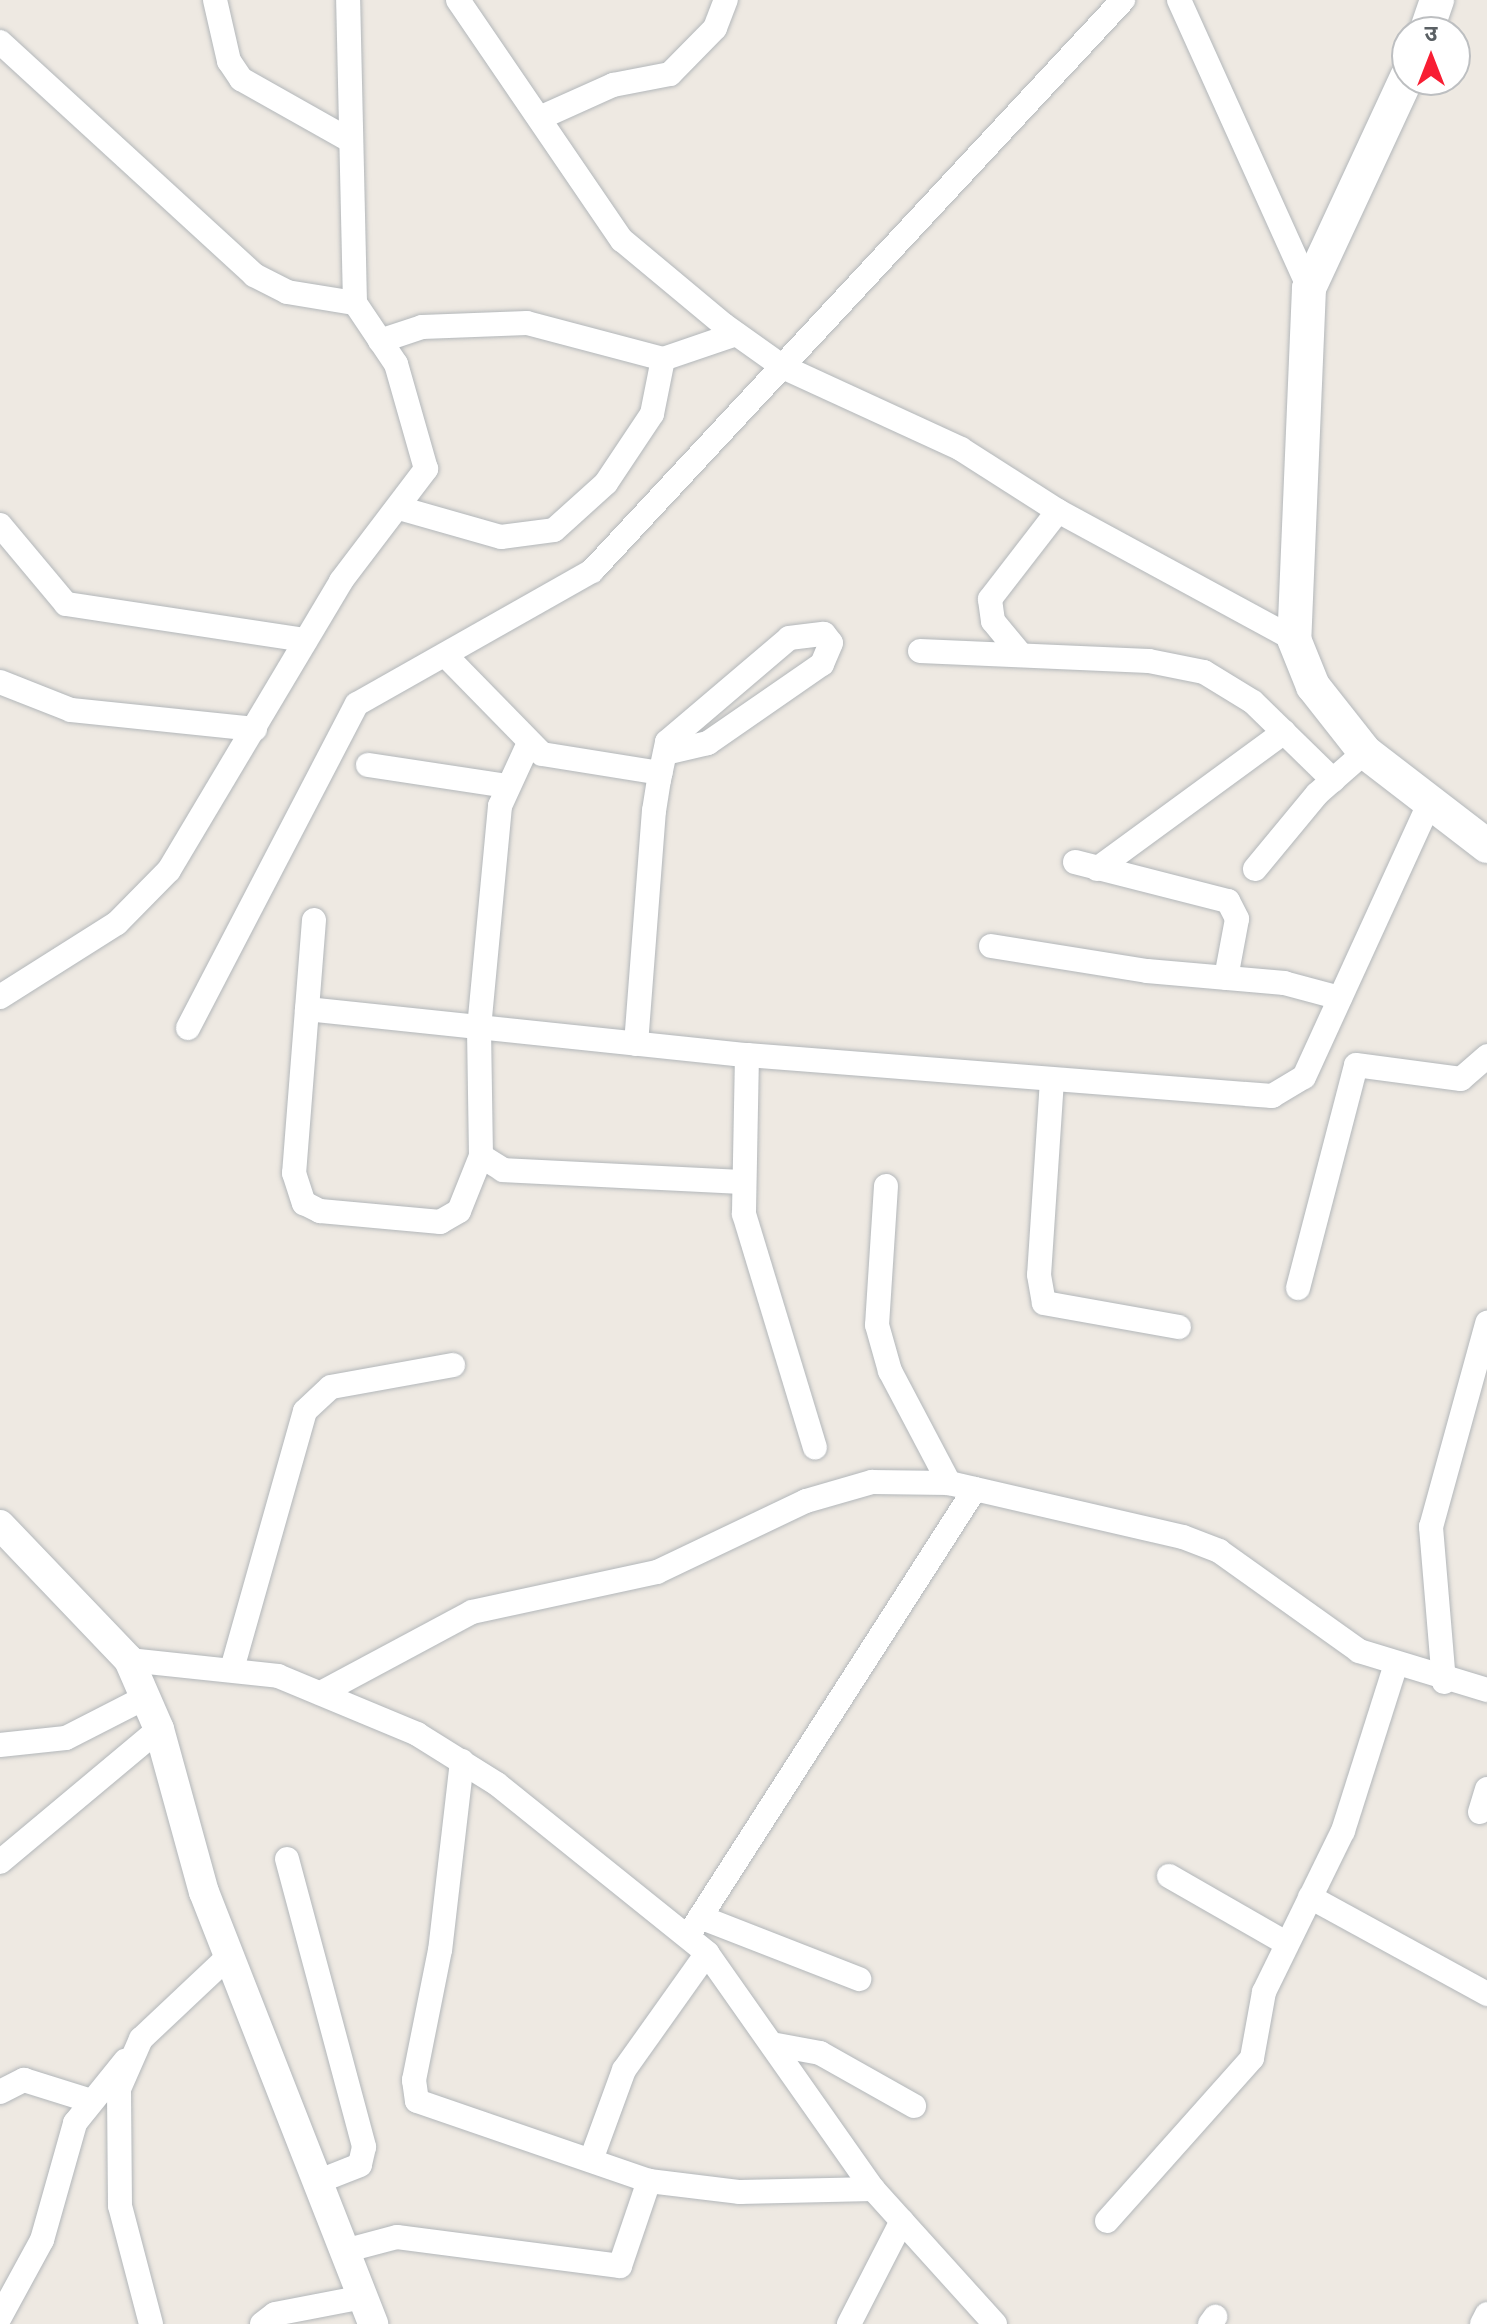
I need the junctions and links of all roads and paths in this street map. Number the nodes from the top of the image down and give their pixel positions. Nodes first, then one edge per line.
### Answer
1 (215, 0) edge
2 (348, 0) edge
3 (458, 0) edge
4 (726, 0) edge
5 (1123, 0) edge
6 (1179, 0) edge
7 (0, 42) edge
8 (1398, 96) edge
9 (544, 116) junction
10 (351, 141) junction
11 (1309, 288) junction
12 (355, 303) junction
13 (736, 334) junction
14 (380, 341) junction
15 (663, 359) junction
16 (783, 367) junction
17 (399, 508) junction
18 (1058, 511) junction
19 (0, 525) edge
20 (1294, 639) junction
21 (305, 640) junction
22 (920, 651) dead end
23 (1021, 655) junction
24 (448, 658) junction
25 (0, 682) edge
26 (255, 729) junction
27 (1284, 732) junction
28 (528, 745) junction
29 (1365, 752) junction
30 (663, 763) junction
31 (368, 765) dead end
32 (1333, 780) junction
33 (507, 786) junction
34 (1430, 802) junction
35 (1487, 846) edge
36 (1255, 869) dead end
37 (314, 920) dead end
38 (991, 946) dead end
39 (1226, 978) junction
40 (0, 997) edge
41 (1340, 998) junction
42 (307, 1009) junction
43 (188, 1028) dead end
44 (479, 1029) junction
45 (636, 1044) junction
46 (747, 1055) junction
47 (1487, 1056) edge
48 (1052, 1080) junction
49 (481, 1156) junction
50 (740, 1182) junction
51 (886, 1186) dead end
52 (1298, 1288) dead end
53 (1179, 1327) dead end
54 (1485, 1338) edge
55 (453, 1365) dead end
56 (815, 1447) dead end
57 (949, 1483) junction
58 (975, 1489) junction
59 (0, 1525) edge
60 (129, 1660) junction
61 (1395, 1667) junction
62 (232, 1669) junction
63 (1444, 1682) junction
64 (1487, 1690) edge
65 (321, 1693) junction
66 (146, 1697) junction
67 (159, 1729) junction
68 (0, 1745) edge
69 (462, 1761) junction
70 (287, 1859) dead end
71 (0, 1862) edge
72 (1169, 1876) dead end
73 (1310, 1897) junction
74 (694, 1926) junction
75 (1286, 1943) junction
76 (707, 1953) junction
77 (229, 1956) junction
78 (859, 1979) dead end
79 (1487, 1994) edge
80 (777, 2045) junction
81 (126, 2060) junction
82 (0, 2092) edge
83 (88, 2100) junction
84 (914, 2106) dead end
85 (591, 2160) junction
86 (649, 2181) junction
87 (317, 2182) junction
88 (873, 2189) junction
89 (902, 2221) junction
90 (1107, 2221) dead end
91 (344, 2251) junction
92 (368, 2311) edge
93 (1487, 2314) edge
94 (0, 2317) edge
95 (151, 2324) edge
96 (262, 2324) edge
97 (849, 2324) edge
98 (995, 2324) edge
99 (1482, 2324) edge

1 - 10 street
2 - 10 street
3 - 9 street
4 - 9 street
5 - 16 street
6 - 11 street
7 - 12 street
8 - 11 main road
9 - 13 street
10 - 12 street
11 - 20 main road
12 - 14 street
13 - 15 street
13 - 16 street
14 - 15 street
14 - 17 street
15 - 17 street
16 - 18 street
16 - 24 street
17 - 21 street
18 - 20 street
18 - 23 street
19 - 21 street
20 - 29 main road
21 - 26 street
22 - 23 street
23 - 27 street
24 - 28 street
24 - 43 street
25 - 26 street
26 - 40 street
27 - 32 street
27 - 39 street
28 - 30 street
28 - 33 street
29 - 32 street
29 - 34 main road
30 - 30 street
30 - 45 street
31 - 33 street
32 - 36 street
33 - 44 street
34 - 35 main road
34 - 41 street
37 - 42 street
38 - 39 street
39 - 41 street
41 - 48 street
42 - 44 street
42 - 49 street
44 - 45 street
44 - 49 street
45 - 46 street
46 - 48 street
46 - 50 street
47 - 52 street
48 - 53 street
49 - 50 street
50 - 56 street
51 - 57 street
54 - 63 street
55 - 62 street
57 - 58 street
57 - 65 street
58 - 61 street
58 - 74 street
59 - 60 street
60 - 62 street
60 - 66 street
61 - 63 street
61 - 73 street
62 - 65 street
63 - 64 street
65 - 69 street
66 - 67 street
66 - 68 street
67 - 71 street
67 - 77 street
69 - 74 street
69 - 85 street
70 - 87 street
72 - 75 street
73 - 75 street
73 - 79 street
74 - 76 street
74 - 78 street
75 - 90 street
76 - 80 street
76 - 85 street
77 - 81 street
77 - 87 street
80 - 84 street
80 - 88 street
81 - 83 street
81 - 95 street
82 - 83 street
83 - 94 street
85 - 86 street
86 - 88 street
86 - 91 street
87 - 91 street
88 - 89 street
89 - 97 street
89 - 98 street
91 - 92 street
92 - 96 street
93 - 99 street

